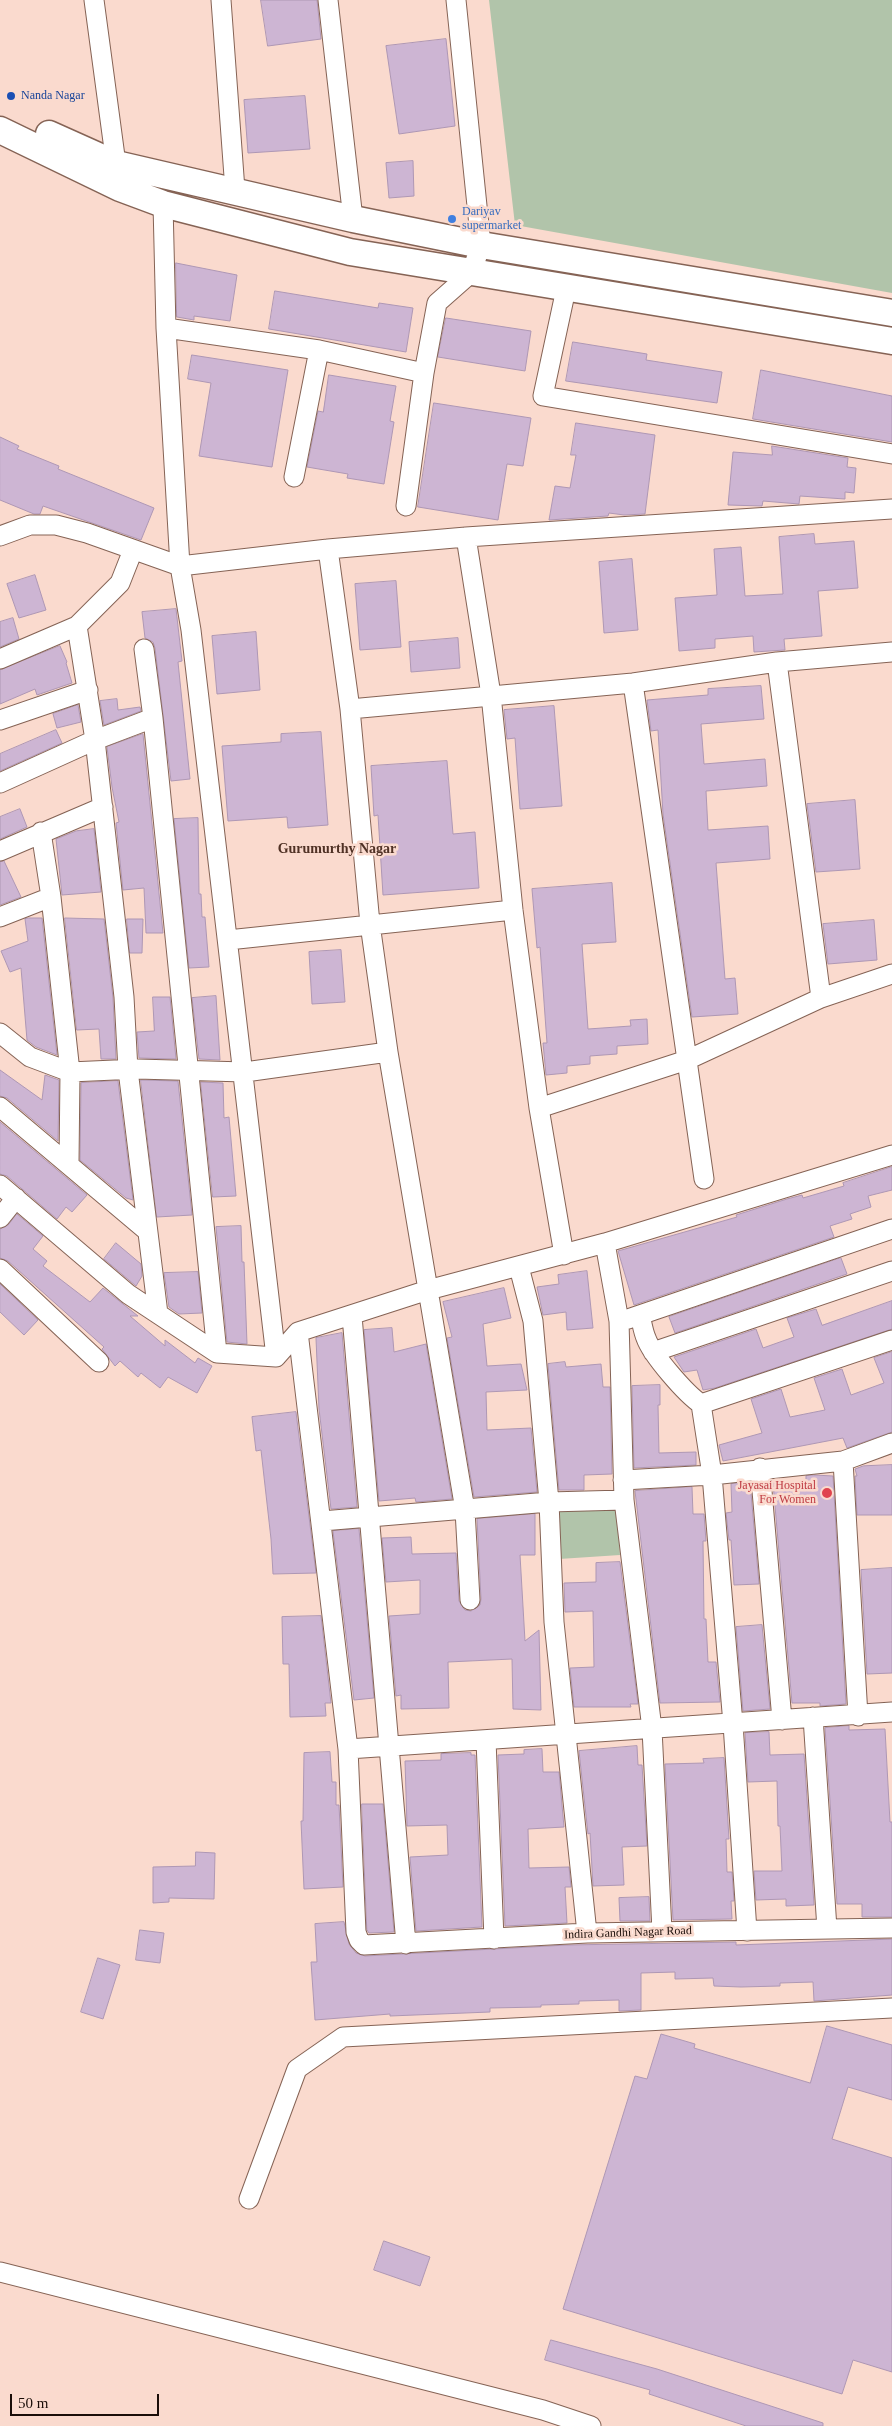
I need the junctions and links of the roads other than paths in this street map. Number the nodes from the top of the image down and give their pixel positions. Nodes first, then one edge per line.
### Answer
1 (94, 0) edge
2 (221, 0) edge
3 (328, 0) edge
4 (456, 0) edge
5 (0, 113) edge
6 (0, 130) edge
7 (116, 164) junction
8 (235, 190) junction
9 (163, 204) junction
10 (353, 219) junction
11 (481, 244) junction
12 (471, 274) junction
13 (566, 289) junction
14 (892, 313) edge
15 (166, 328) junction
16 (892, 341) edge
17 (319, 350) junction
18 (424, 373) junction
19 (892, 454) edge
20 (294, 477) dead end
21 (406, 506) dead end
22 (892, 510) edge
23 (0, 536) edge
24 (466, 537) junction
25 (328, 549) junction
26 (133, 550) junction
27 (180, 566) junction
28 (77, 626) junction
29 (144, 649) dead end
30 (892, 652) edge
31 (0, 658) edge
32 (777, 662) junction
33 (633, 683) junction
34 (88, 690) junction
35 (491, 695) junction
36 (350, 709) junction
37 (153, 718) junction
38 (0, 720) edge
39 (95, 740) junction
40 (0, 783) edge
41 (103, 807) junction
42 (41, 832) junction
43 (0, 851) edge
44 (51, 897) junction
45 (513, 910) junction
46 (0, 917) edge
47 (370, 924) junction
48 (228, 940) junction
49 (892, 974) edge
50 (822, 998) junction
51 (0, 1033) edge
52 (388, 1052) junction
53 (687, 1060) junction
54 (188, 1069) junction
55 (128, 1070) junction
56 (70, 1072) junction
57 (245, 1072) junction
58 (0, 1107) edge
59 (539, 1108) junction
60 (892, 1155) edge
61 (70, 1163) junction
62 (704, 1179) dead end
63 (0, 1185) edge
64 (16, 1198) junction
65 (0, 1218) edge
66 (892, 1229) edge
67 (146, 1230) junction
68 (605, 1243) junction
69 (564, 1255) junction
70 (519, 1266) junction
71 (0, 1269) edge
72 (892, 1271) edge
73 (428, 1290) junction
74 (158, 1314) junction
75 (640, 1315) junction
76 (352, 1316) junction
77 (618, 1321) junction
78 (298, 1332) junction
79 (892, 1340) edge
80 (653, 1352) junction
81 (217, 1353) junction
82 (276, 1357) junction
83 (98, 1362) dead end
84 (701, 1404) junction
85 (892, 1443) edge
86 (843, 1461) junction
87 (760, 1468) junction
88 (712, 1475) junction
89 (623, 1480) junction
90 (624, 1500) junction
91 (549, 1502) junction
92 (464, 1510) junction
93 (370, 1518) junction
94 (322, 1521) junction
95 (470, 1600) dead end
96 (892, 1712) edge
97 (858, 1716) junction
98 (813, 1717) junction
99 (782, 1720) junction
100 (733, 1724) junction
101 (652, 1729) junction
102 (567, 1735) junction
103 (486, 1740) junction
104 (390, 1746) junction
105 (348, 1749) junction
106 (892, 1928) edge
107 (827, 1929) junction
108 (662, 1931) junction
109 (747, 1931) junction
110 (587, 1934) junction
111 (494, 1939) junction
112 (406, 1944) junction
113 (892, 2008) edge
114 (249, 2199) dead end
115 (0, 2272) edge
116 (591, 2426) edge

1 - 7 street
2 - 8 street
3 - 10 street
4 - 11 street
5 - 7 street
6 - 9 street
7 - 8 street
8 - 10 street
9 - 12 street
9 - 15 street
10 - 11 street
11 - 12 street
11 - 14 street
12 - 13 street
12 - 18 street
13 - 16 street
13 - 19 street
15 - 17 street
15 - 27 street
17 - 18 street
17 - 20 street
18 - 21 street
22 - 24 street
23 - 26 street
24 - 25 street
24 - 35 street
25 - 27 street
25 - 36 street
26 - 27 street
26 - 28 street
27 - 48 street
28 - 31 street
28 - 34 street
29 - 37 street
30 - 32 street
32 - 33 street
32 - 50 street
33 - 35 street
33 - 53 street
34 - 38 street
34 - 39 street
35 - 36 street
35 - 45 street
36 - 47 street
37 - 39 street
37 - 54 street
39 - 40 street
39 - 41 street
41 - 42 street
41 - 55 street
42 - 43 street
42 - 44 street
44 - 46 street
44 - 56 street
45 - 47 street
45 - 59 street
47 - 48 street
47 - 52 street
48 - 57 street
49 - 50 street
50 - 53 street
51 - 56 street
52 - 57 street
52 - 73 street
53 - 59 street
53 - 62 street
54 - 55 street
54 - 57 street
54 - 81 street
55 - 56 street
55 - 67 street
56 - 61 street
57 - 82 street
58 - 61 street
59 - 69 street
60 - 68 street
61 - 67 street
63 - 64 street
64 - 65 street
64 - 74 street
66 - 75 street
67 - 74 street
68 - 69 street
68 - 77 street
69 - 70 street
70 - 73 street
70 - 91 street
71 - 83 street
72 - 80 street
73 - 76 street
73 - 92 street
74 - 81 street
75 - 77 street
75 - 80 street
76 - 78 street
76 - 93 street
77 - 89 street
78 - 82 street
78 - 94 street
79 - 84 street
80 - 84 street
81 - 82 street
84 - 88 street
85 - 86 street
86 - 87 street
86 - 97 street
87 - 88 street
87 - 99 street
88 - 89 street
88 - 100 street
89 - 90 street
90 - 91 street
90 - 101 street
91 - 92 street
91 - 102 street
92 - 93 street
92 - 95 street
93 - 94 street
93 - 104 street
94 - 105 street
96 - 97 street
97 - 98 street
98 - 99 street
98 - 107 street
99 - 100 street
100 - 101 street
100 - 109 street
101 - 102 street
101 - 108 street
102 - 103 street
102 - 110 street
103 - 104 street
103 - 111 street
104 - 105 street
104 - 112 street
105 - 112 street, Indira Gandhi Nagar Road
106 - 107 street, Indira Gandhi Nagar Road
107 - 109 street, Indira Gandhi Nagar Road
108 - 109 street, Indira Gandhi Nagar Road
108 - 110 street, Indira Gandhi Nagar Road
110 - 111 street, Indira Gandhi Nagar Road
111 - 112 street, Indira Gandhi Nagar Road
113 - 114 street
115 - 116 street

